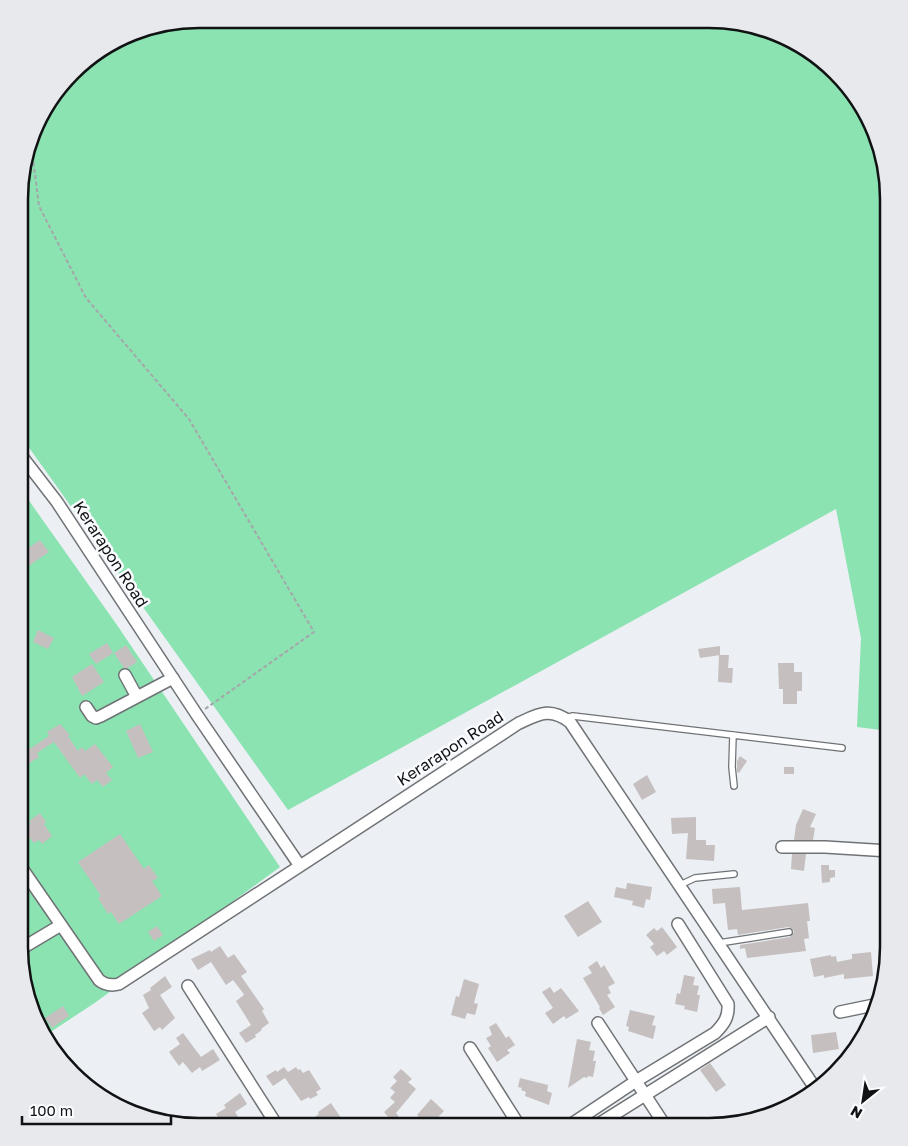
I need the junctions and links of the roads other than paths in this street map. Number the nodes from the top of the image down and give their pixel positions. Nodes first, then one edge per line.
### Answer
1 (28, 464) edge
2 (125, 675) dead end
3 (173, 678) junction
4 (137, 697) junction
5 (86, 707) dead end
6 (565, 718) junction
7 (733, 735) junction
8 (842, 748) dead end
9 (734, 786) dead end
10 (782, 847) dead end
11 (880, 850) edge
12 (300, 866) junction
13 (734, 874) dead end
14 (28, 877) edge
15 (680, 885) junction
16 (60, 924) junction
17 (678, 924) dead end
18 (789, 932) dead end
19 (719, 943) junction
20 (28, 944) edge
21 (188, 986) dead end
22 (870, 1006) edge
23 (840, 1012) dead end
24 (769, 1017) junction
25 (598, 1023) dead end
26 (470, 1048) dead end
27 (636, 1081) junction
28 (812, 1084) edge
29 (645, 1095) junction
30 (272, 1118) edge
31 (514, 1118) edge
32 (580, 1118) edge
33 (608, 1118) edge
34 (660, 1118) edge

1 - 3 street, Kerarapon Road
2 - 4 street
3 - 4 street
3 - 12 street, Kerarapon Road
4 - 5 street
6 - 7 lane
6 - 12 street, Kerarapon Road
6 - 15 street
7 - 8 lane
7 - 9 lane
10 - 11 street
12 - 16 street
13 - 15 lane
14 - 16 street
15 - 19 street
16 - 20 street
17 - 27 street
18 - 19 lane
19 - 24 street
21 - 30 street
22 - 23 street
24 - 28 street
24 - 29 street
25 - 27 street
26 - 31 street
27 - 29 street
27 - 32 street
29 - 33 street
29 - 34 street

